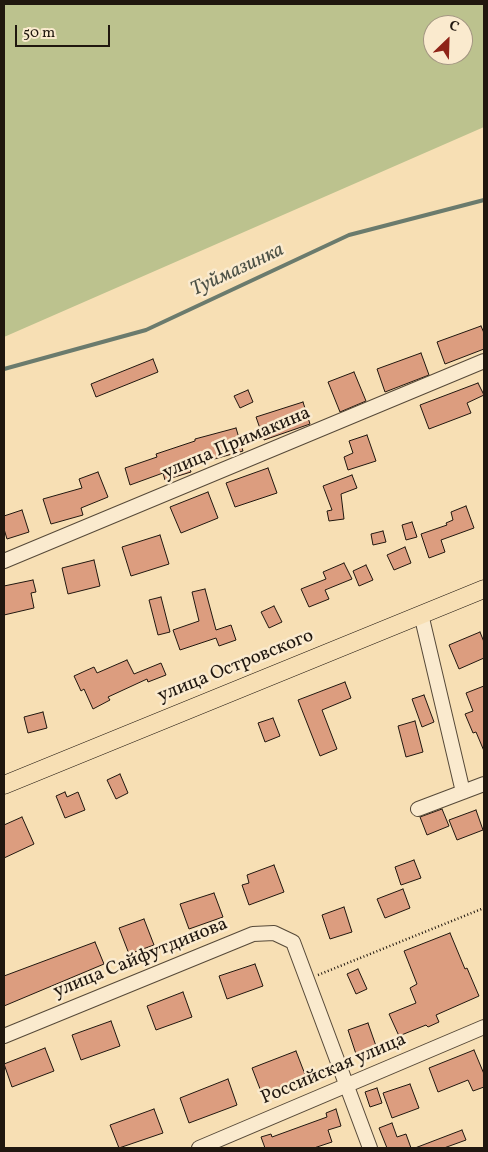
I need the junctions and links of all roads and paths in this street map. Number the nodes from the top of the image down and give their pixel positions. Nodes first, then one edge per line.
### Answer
1 (484, 361) edge
2 (4, 561) edge
3 (484, 589) edge
4 (422, 614) junction
5 (484, 784) edge
6 (4, 786) edge
7 (462, 792) junction
8 (418, 809) dead end
9 (484, 908) edge
10 (308, 980) junction
11 (484, 1028) edge
12 (4, 1036) edge
13 (346, 1086) junction
14 (199, 1148) edge
15 (370, 1148) edge

1 - 2 street, улица Примакина
3 - 4 main road, улица Островского
4 - 6 main road, улица Островского
4 - 7 street
5 - 7 street
7 - 8 street
9 - 10 path
10 - 12 street, улица Сайфутдинова
10 - 13 street
11 - 13 street, Российская улица
13 - 14 street, Российская улица
13 - 15 street

